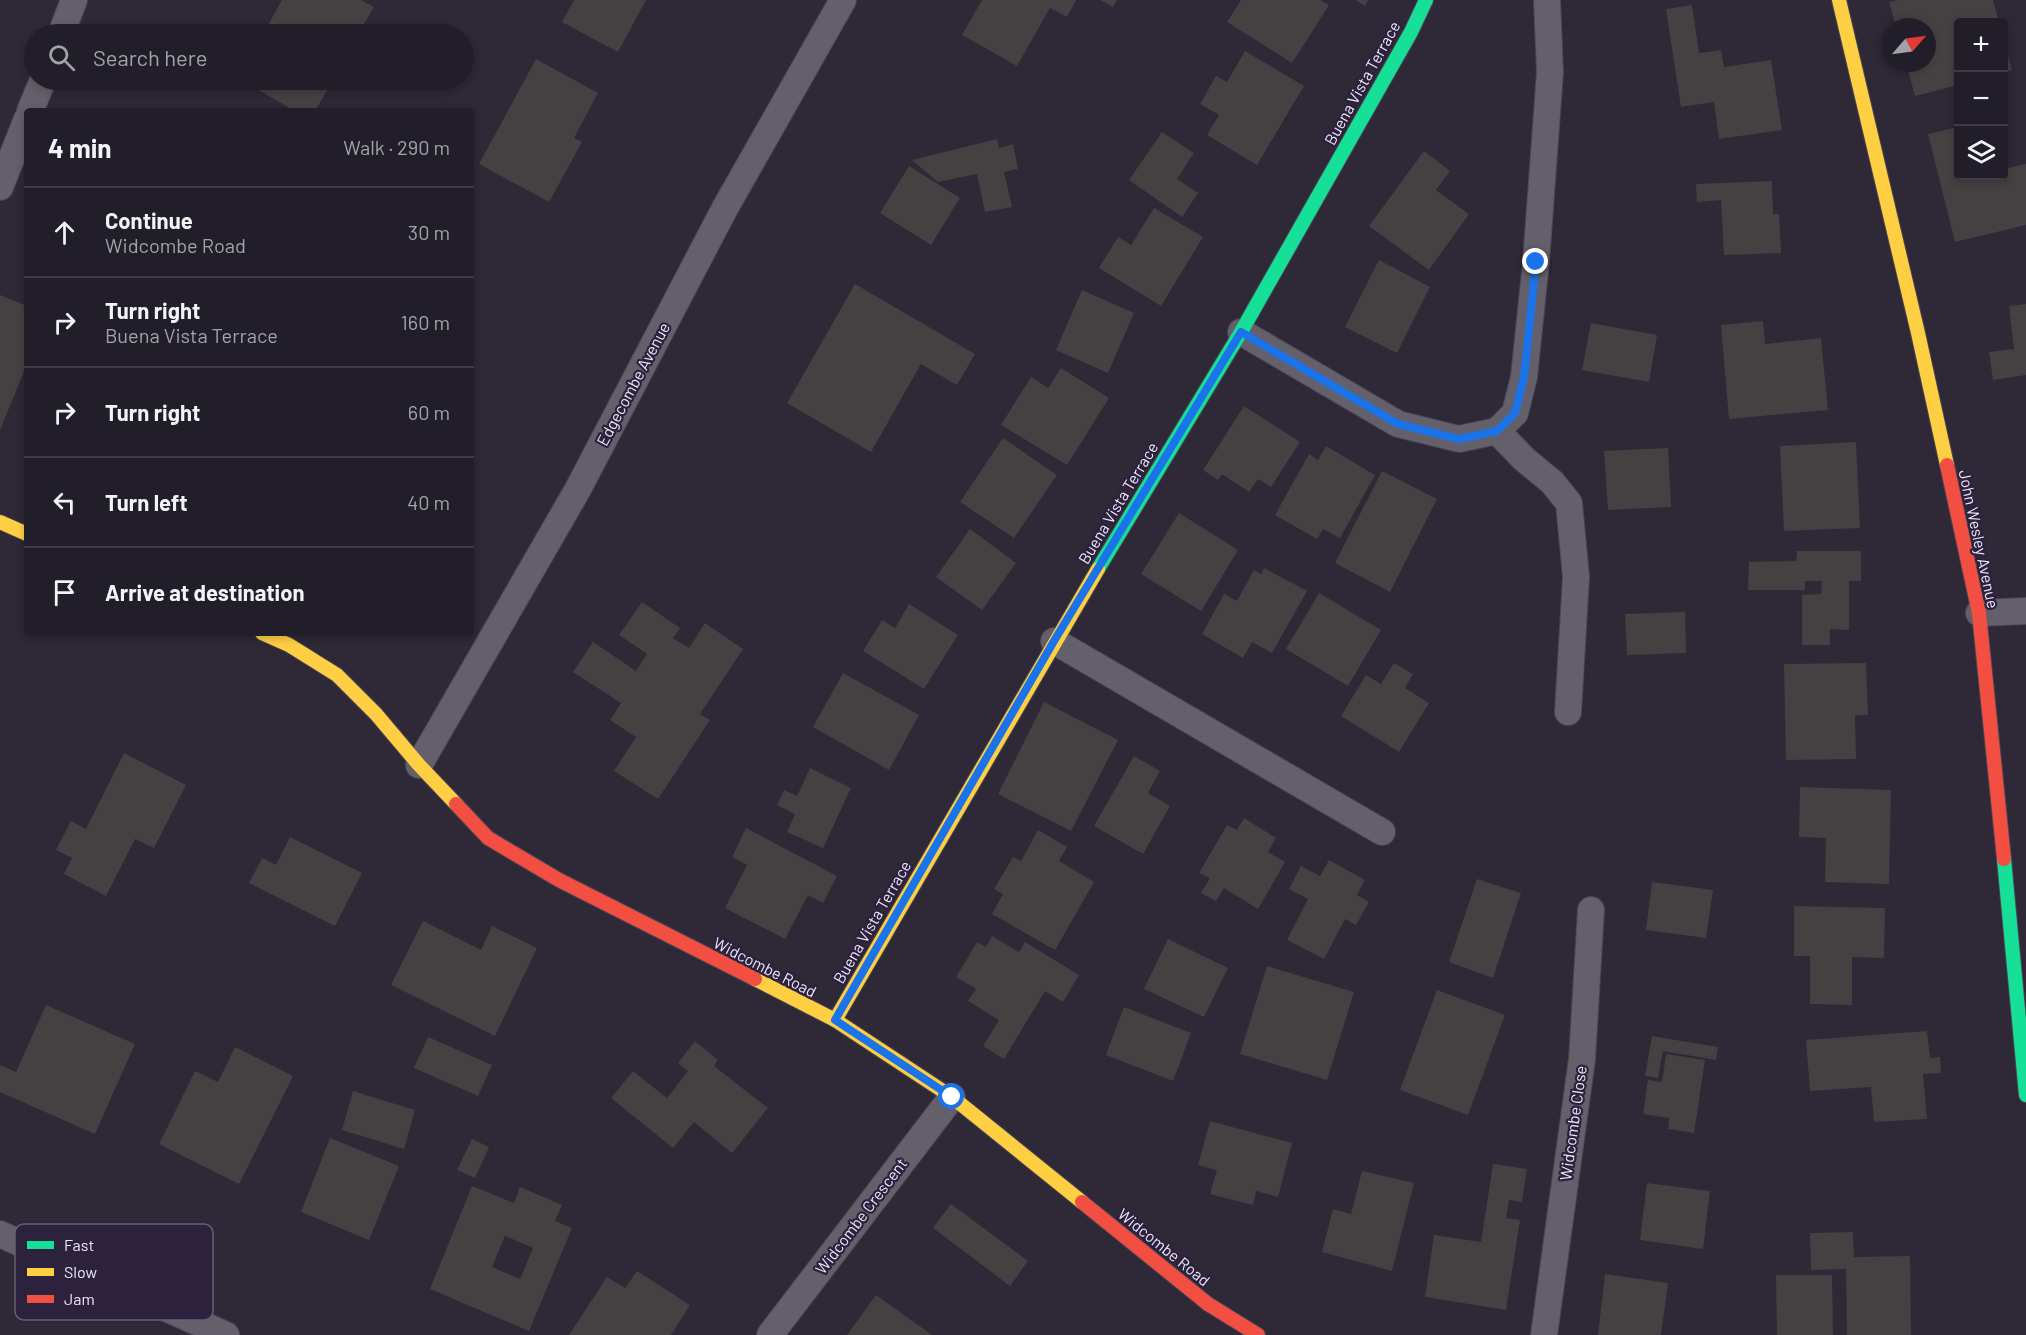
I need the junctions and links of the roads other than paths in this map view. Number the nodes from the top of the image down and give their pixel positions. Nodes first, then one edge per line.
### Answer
1 (74, 0) edge
2 (843, 0) edge
3 (1426, 0) edge
4 (1547, 0) edge
5 (1839, 0) edge
6 (64, 24) edge
7 (39, 90) edge
8 (31, 108) edge
9 (24, 127) edge
10 (0, 187) edge
11 (1241, 332) junction
12 (1497, 431) junction
13 (0, 522) edge
14 (24, 533) edge
15 (2026, 611) edge
16 (1979, 613) junction
17 (269, 636) edge
18 (1054, 641) junction
19 (1568, 712) dead end
20 (419, 765) junction
21 (1382, 832) dead end
22 (1591, 910) dead end
23 (835, 1020) junction
24 (2026, 1095) edge
25 (952, 1097) junction
26 (0, 1234) edge
27 (15, 1241) edge
28 (188, 1320) edge
29 (216, 1333) edge
30 (770, 1335) edge
31 (1257, 1335) edge
32 (1544, 1335) edge

1 - 6 street
2 - 20 street, Edgecombe Avenue
3 - 11 street, Buena Vista Terrace
4 - 12 street
5 - 16 street, John Wesley Avenue
7 - 8 street
9 - 10 street
11 - 12 street
11 - 18 street, Buena Vista Terrace
12 - 19 street
13 - 14 street
15 - 16 street
16 - 24 street, John Wesley Avenue
17 - 20 street, Widcombe Road
18 - 21 street
18 - 23 street, Buena Vista Terrace
20 - 23 street, Widcombe Road
22 - 32 street, Widcombe Close
23 - 25 street, Widcombe Road
25 - 30 street, Widcombe Crescent
25 - 31 street, Widcombe Road
26 - 27 street
28 - 29 street

